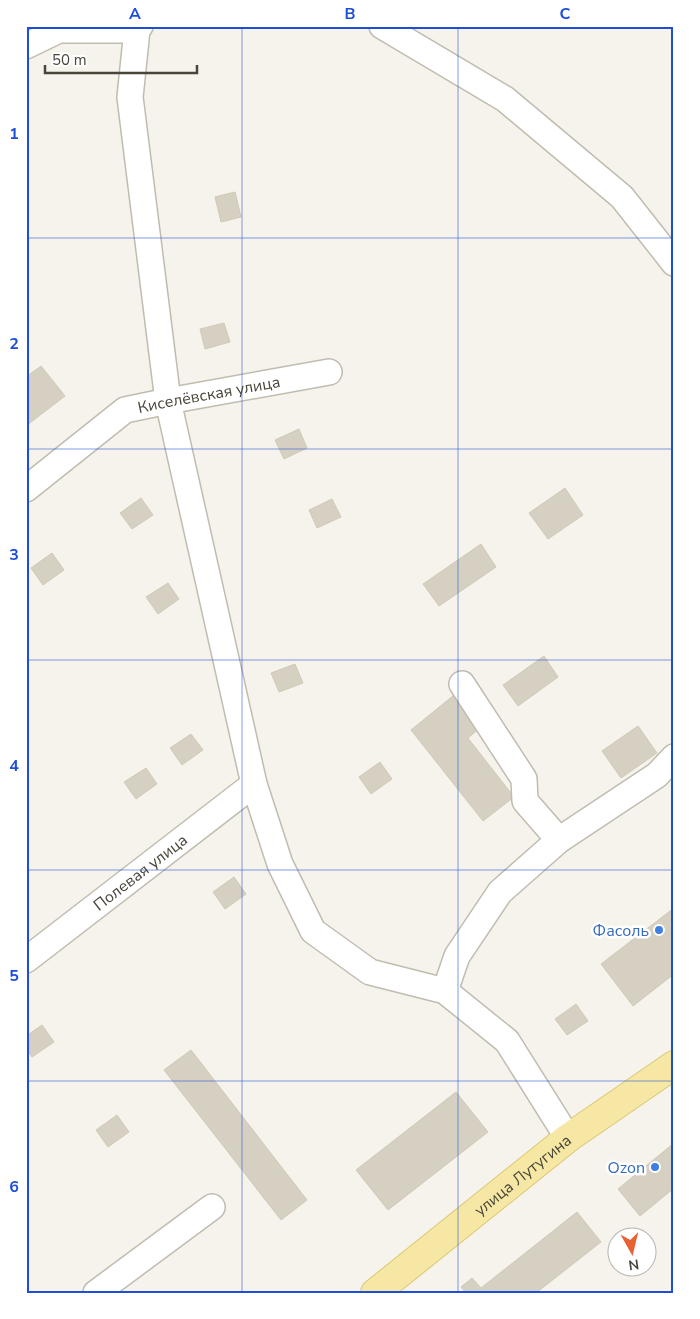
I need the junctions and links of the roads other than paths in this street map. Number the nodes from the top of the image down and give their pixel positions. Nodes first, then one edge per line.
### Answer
1 (382, 26) edge
2 (138, 28) edge
3 (26, 46) edge
4 (674, 262) edge
5 (329, 372) dead end
6 (168, 401) junction
7 (26, 489) edge
8 (462, 684) dead end
9 (674, 757) edge
10 (254, 784) junction
11 (559, 840) junction
12 (26, 960) edge
13 (445, 991) junction
14 (674, 1065) edge
15 (568, 1138) junction
16 (212, 1207) dead end
17 (96, 1293) edge
18 (375, 1293) edge

1 - 4 street
2 - 3 street
2 - 6 street
5 - 6 street, Киселёвская улица
6 - 7 street, Киселёвская улица
6 - 10 street
8 - 11 street
9 - 11 street
10 - 12 street, Полевая улица
10 - 13 street
11 - 13 street
13 - 15 street
14 - 15 main road, улица Лутугина
15 - 18 main road, улица Лутугина
16 - 17 street

